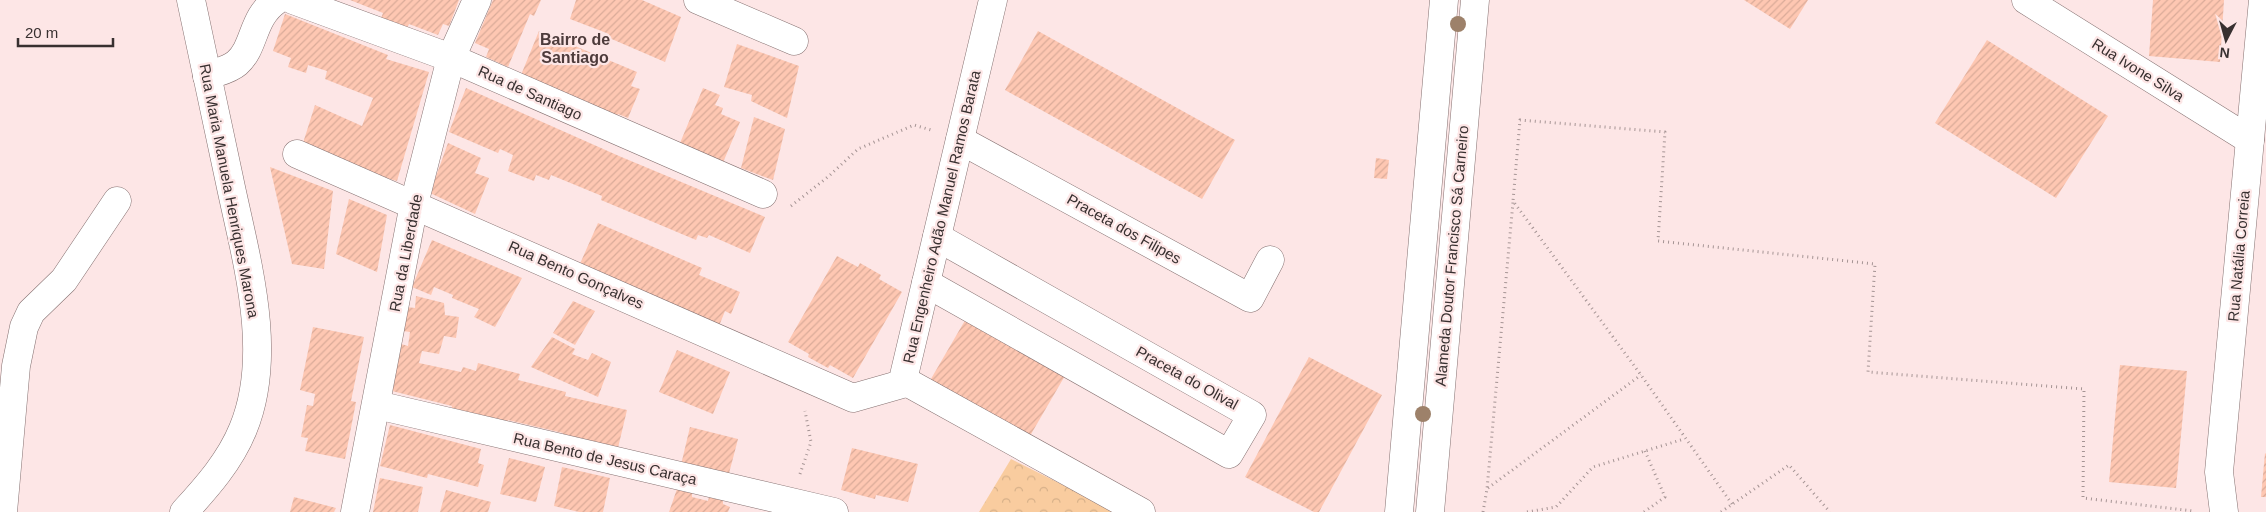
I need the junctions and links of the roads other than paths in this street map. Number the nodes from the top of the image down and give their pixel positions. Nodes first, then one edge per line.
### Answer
1 (191, 0) edge
2 (277, 0) edge
3 (293, 0) edge
4 (477, 0) edge
5 (698, 0) edge
6 (993, 0) edge
7 (1444, 0) edge
8 (1475, 0) edge
9 (2026, 0) edge
10 (2263, 0) edge
11 (794, 41) dead end
12 (451, 58) junction
13 (207, 76) junction
14 (960, 140) junction
15 (2250, 140) junction
16 (298, 154) dead end
17 (763, 194) dead end
18 (117, 201) dead end
19 (414, 204) junction
20 (936, 238) junction
21 (1270, 260) dead end
22 (926, 283) junction
23 (903, 380) junction
24 (842, 392) joint
25 (377, 405) junction
26 (3, 512) edge
27 (184, 512) edge
28 (355, 512) edge
29 (834, 512) edge
30 (1141, 512) edge
31 (1398, 512) edge
32 (1430, 512) edge
33 (2224, 512) edge

1 - 13 street, Rua Maria Manuela Henriques Marona
2 - 13 street
3 - 12 street, Rua de Santiago
4 - 12 street, Rua da Liberdade
5 - 11 street
6 - 14 street, Rua Engenheiro Adão Manuel Ramos Barata
7 - 31 street, Alameda Doutor Francisco Sá Carneiro
8 - 32 street, Alameda Doutor Francisco Sá Carneiro
9 - 15 street, Rua Ivone Silva
10 - 15 street, Rua Natália Correia
12 - 17 street, Rua de Santiago
12 - 19 street, Rua da Liberdade
13 - 27 street, Rua Maria Manuela Henriques Marona
14 - 20 street, Rua Engenheiro Adão Manuel Ramos Barata
14 - 21 street, Praceta dos Filipes
15 - 33 street, Rua Natália Correia
16 - 19 street, Rua Bento Gonçalves
18 - 26 street
19 - 24 street, Rua Bento Gonçalves
19 - 25 street, Rua da Liberdade
20 - 22 street, Rua Engenheiro Adão Manuel Ramos Barata
20 - 22 street, Praceta do Olival
22 - 23 street, Rua Engenheiro Adão Manuel Ramos Barata
23 - 24 street, Rua Engenheiro Adão Manuel Ramos Barata
23 - 30 street
25 - 28 street, Rua da Liberdade
25 - 29 street, Rua Bento de Jesus Caraça

